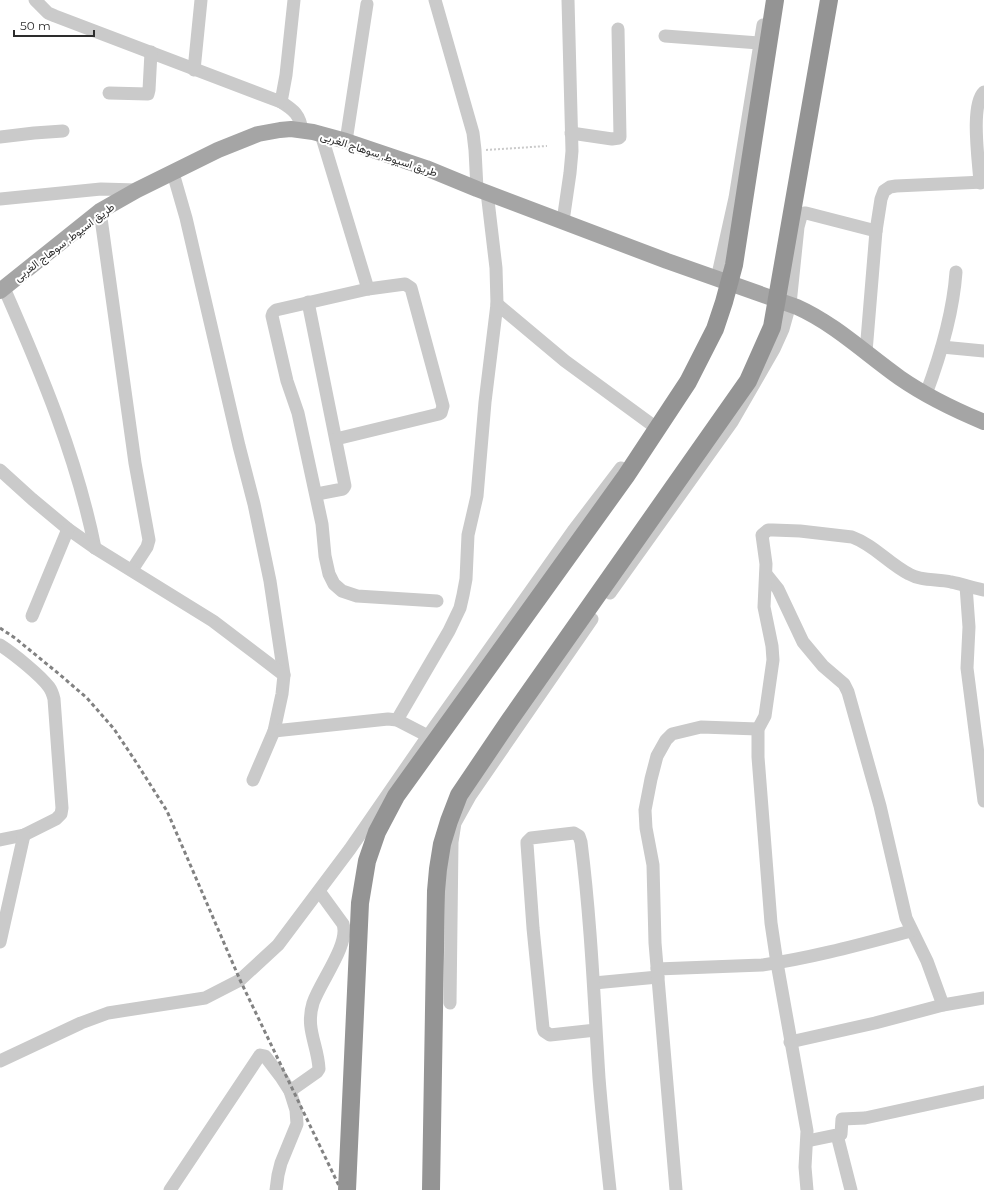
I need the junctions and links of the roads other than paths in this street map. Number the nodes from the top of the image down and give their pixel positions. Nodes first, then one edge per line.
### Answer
1 (35, 0) edge
2 (201, 0) edge
3 (294, 0) edge
4 (435, 0) edge
5 (568, 0) edge
6 (767, 0) edge
7 (775, 0) edge
8 (828, 0) edge
9 (367, 4) dead end
10 (618, 29) dead end
11 (665, 36) dead end
12 (759, 43) junction
13 (151, 52) junction
14 (194, 70) junction
15 (109, 92) dead end
16 (984, 92) edge
17 (280, 102) junction
18 (63, 131) dead end
19 (302, 131) junction
20 (571, 133) junction
21 (321, 134) junction
22 (0, 137) edge
23 (346, 141) junction
24 (173, 173) junction
25 (982, 182) edge
26 (137, 190) junction
27 (482, 191) junction
28 (0, 199) edge
29 (100, 211) junction
30 (563, 221) junction
31 (876, 230) junction
32 (956, 272) dead end
33 (726, 282) junction
34 (2, 289) edge
35 (368, 289) junction
36 (308, 302) junction
37 (497, 304) junction
38 (790, 304) junction
39 (942, 347) junction
40 (984, 351) edge
41 (866, 352) junction
42 (926, 394) junction
43 (984, 422) edge
44 (651, 424) junction
45 (336, 439) junction
46 (3, 475) edge
47 (316, 494) junction
48 (68, 530) junction
49 (95, 548) junction
50 (132, 570) junction
51 (766, 574) junction
52 (966, 586) junction
53 (984, 590) edge
54 (437, 601) dead end
55 (32, 616) dead end
56 (0, 645) edge
57 (284, 675) junction
58 (397, 720) junction
59 (758, 729) junction
60 (274, 731) junction
61 (428, 736) junction
62 (252, 780) dead end
63 (984, 801) edge
64 (24, 835) junction
65 (0, 840) edge
66 (319, 891) junction
67 (911, 931) junction
68 (0, 942) edge
69 (777, 963) junction
70 (658, 973) junction
71 (594, 983) junction
72 (984, 998) edge
73 (450, 1003) dead end
74 (943, 1005) junction
75 (596, 1030) junction
76 (790, 1042) junction
77 (0, 1061) edge
78 (290, 1091) junction
79 (984, 1092) edge
80 (837, 1135) junction
81 (807, 1141) junction
82 (170, 1190) edge
83 (276, 1190) edge
84 (347, 1190) edge
85 (431, 1190) edge
86 (610, 1190) edge
87 (676, 1190) edge
88 (807, 1190) edge
89 (851, 1190) edge

1 - 13 street
2 - 14 street
3 - 17 street
4 - 27 street
5 - 20 street
6 - 12 street
7 - 84 highway, bridge
8 - 85 highway, bridge
9 - 23 street
10 - 20 street
11 - 12 street
12 - 33 street
13 - 14 street
13 - 15 street
14 - 17 street
16 - 25 street
17 - 19 street
18 - 22 street
19 - 21 main road, طريق اسيوط, سوهاج الغربى
19 - 24 main road, طريق اسيوط, سوهاج الغربى
20 - 30 street
21 - 23 main road, طريق اسيوط, سوهاج الغربى
21 - 35 street
23 - 27 main road, طريق اسيوط, سوهاج الغربى
24 - 26 main road, طريق اسيوط, سوهاج الغربى
24 - 57 street
25 - 31 street
26 - 28 street
26 - 29 main road, طريق اسيوط, سوهاج الغربى
27 - 30 main road, طريق اسيوط, سوهاج الغربى
27 - 37 street
29 - 34 main road, طريق اسيوط, سوهاج الغربى
29 - 50 street
30 - 33 main road, طريق اسيوط, سوهاج الغربى
31 - 38 street
31 - 41 street
32 - 39 street
33 - 38 main road, طريق اسيوط, سوهاج الغربى
33 - 44 street
34 - 49 street
35 - 36 street
35 - 45 street
36 - 45 street
36 - 47 street
37 - 44 street
37 - 58 street
38 - 41 main road, طريق اسيوط, سوهاج الغربى
38 - 73 street
39 - 40 street
39 - 42 street
41 - 42 main road, طريق اسيوط, سوهاج الغربى
42 - 43 main road, طريق اسيوط, سوهاج الغربى
44 - 61 street
45 - 47 street
46 - 48 street
47 - 54 street
48 - 49 street
48 - 55 street
49 - 50 street
50 - 57 street
51 - 52 street
51 - 59 street
51 - 67 street
52 - 53 street
52 - 63 street
56 - 64 street
57 - 60 street
58 - 60 street
58 - 61 street
59 - 69 street
59 - 70 street
60 - 62 street
61 - 66 street
64 - 65 street
64 - 68 street
66 - 77 street
66 - 78 street
67 - 69 street
67 - 74 street
69 - 70 street
69 - 76 street
70 - 71 street
70 - 87 street
71 - 75 street
71 - 75 street
72 - 74 street
74 - 76 street
75 - 86 street
76 - 81 street
78 - 82 street
78 - 83 street
79 - 80 street
80 - 81 street
80 - 89 street
81 - 88 street

